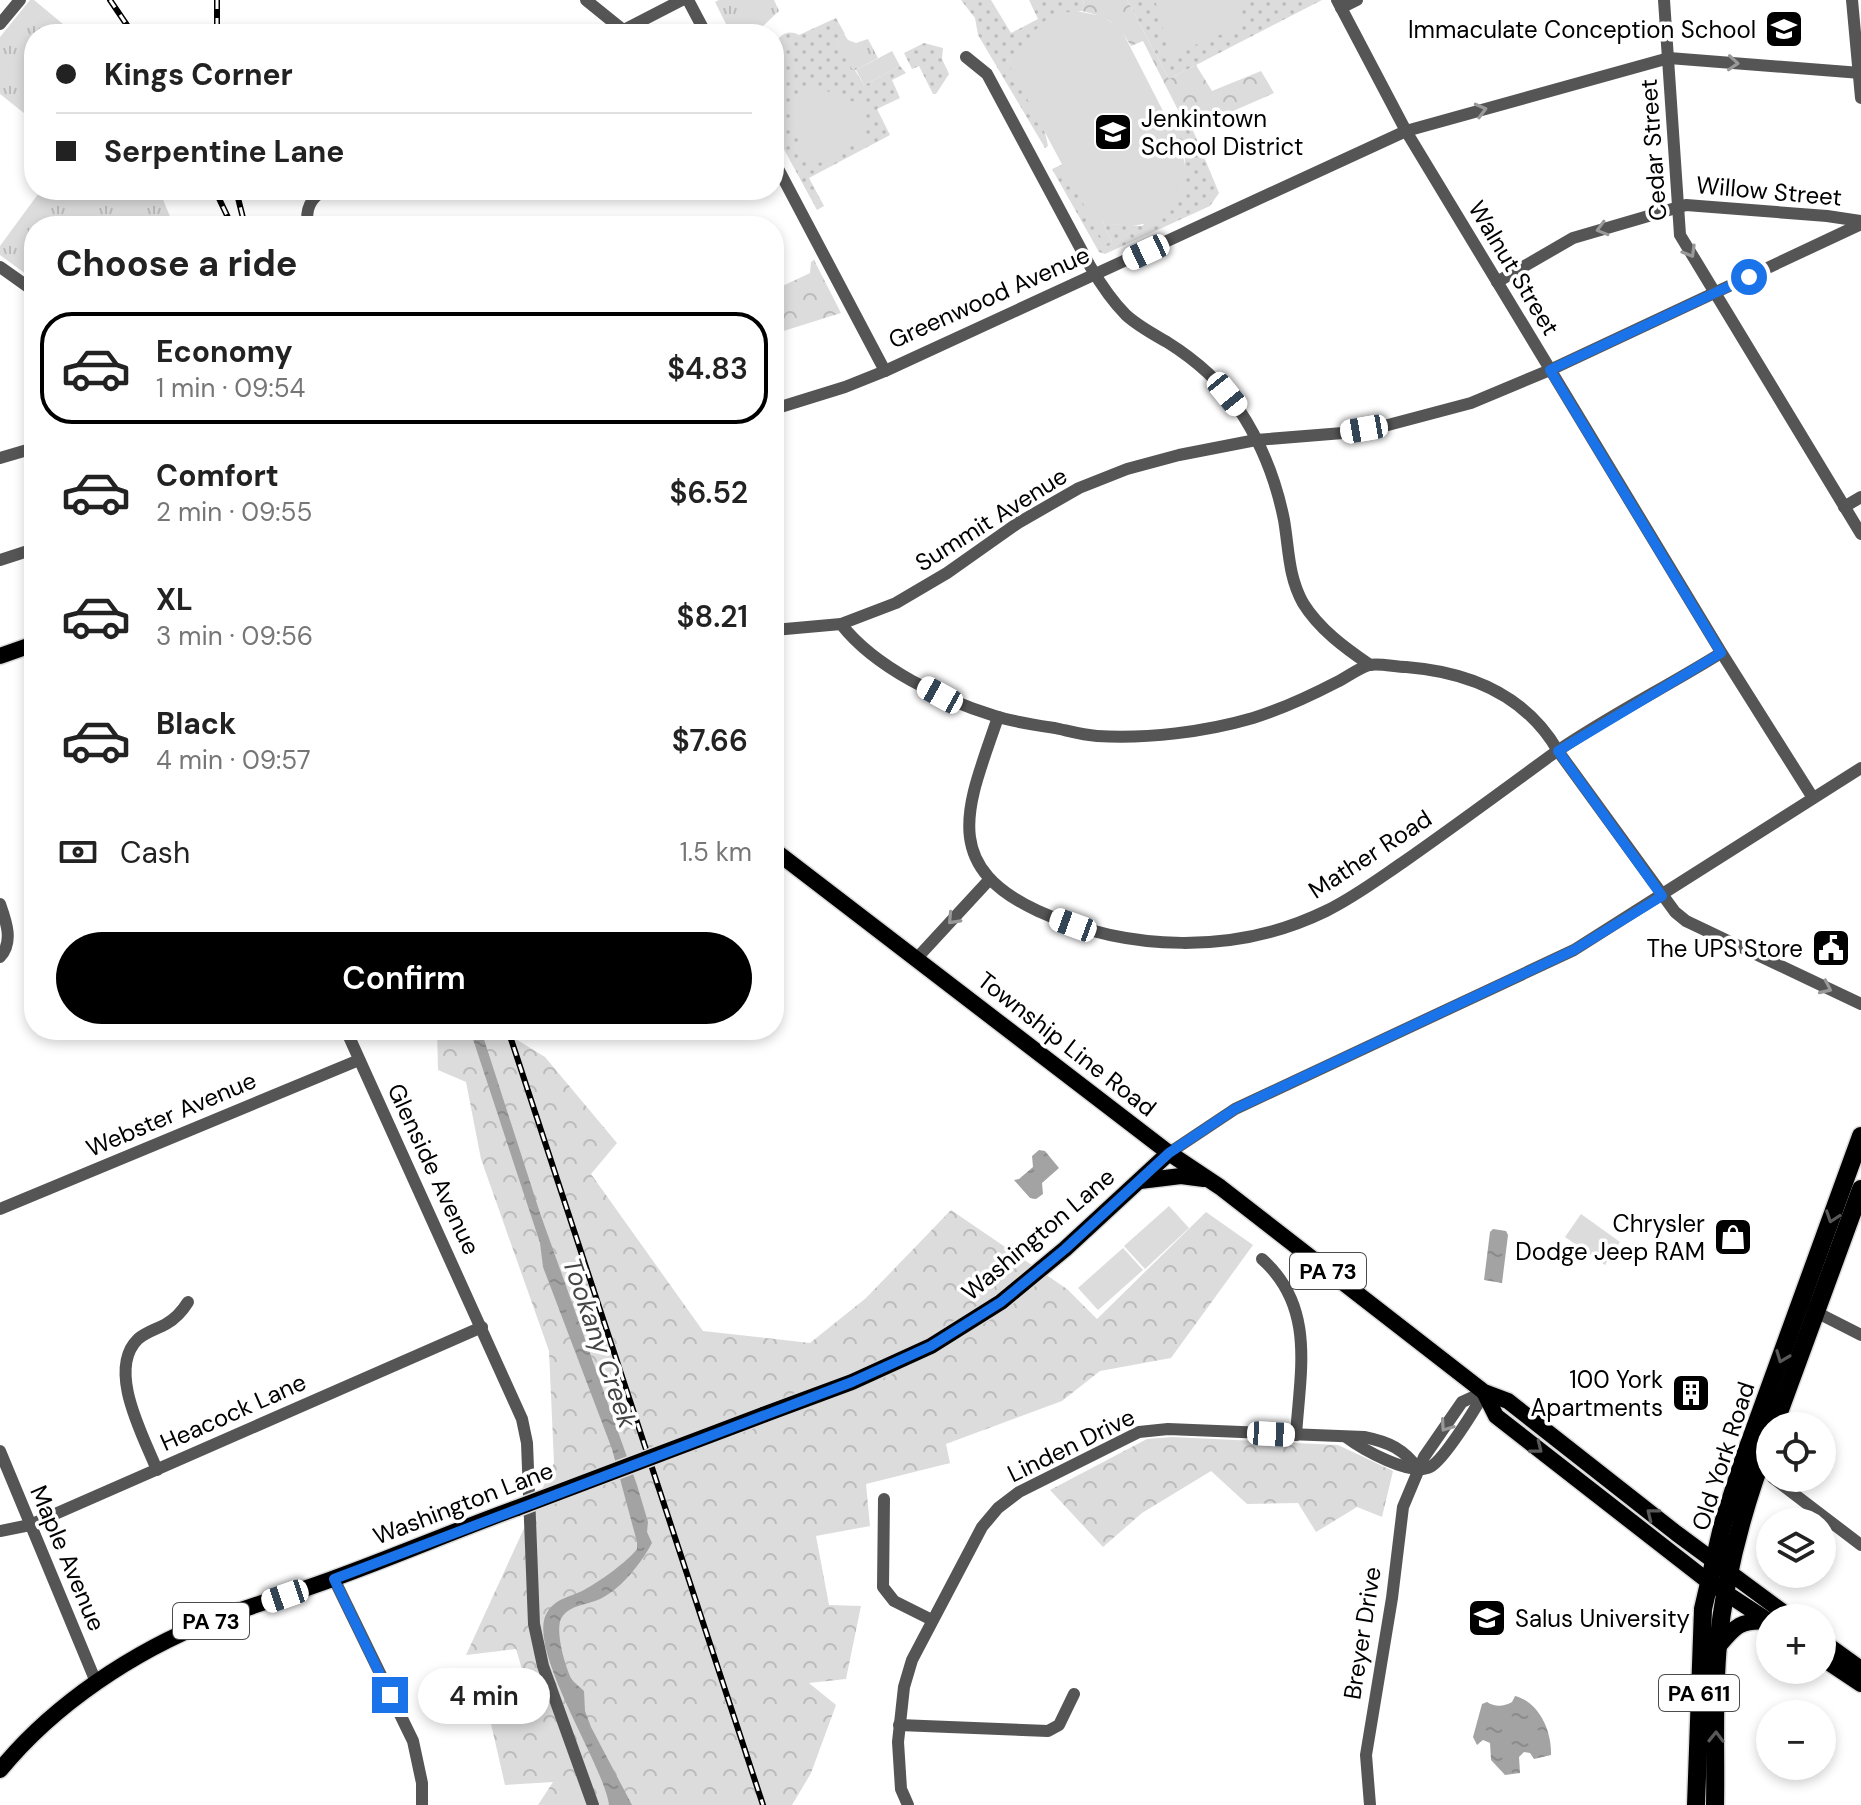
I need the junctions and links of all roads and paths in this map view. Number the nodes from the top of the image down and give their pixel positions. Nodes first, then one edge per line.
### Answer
1 (20, 0) edge
2 (586, 0) edge
3 (682, 0) edge
4 (688, 0) edge
5 (1357, 0) edge
6 (1664, 0) edge
7 (1852, 0) edge
8 (1339, 4) edge
9 (0, 24) edge
10 (612, 24) edge
11 (636, 24) edge
12 (701, 24) edge
13 (966, 57) dead end
14 (1669, 58) junction
15 (1859, 72) edge
16 (1861, 98) edge
17 (1406, 131) junction
18 (784, 180) edge
19 (1677, 208) junction
20 (1861, 223) edge
21 (2, 271) edge
22 (1096, 275) junction
23 (1497, 282) junction
24 (24, 285) edge
25 (1714, 293) junction
26 (1550, 370) junction
27 (885, 371) junction
28 (784, 406) edge
29 (1256, 440) junction
30 (24, 451) edge
31 (0, 458) edge
32 (1861, 497) edge
33 (1844, 507) junction
34 (1861, 534) edge
35 (24, 552) edge
36 (0, 560) edge
37 (841, 624) junction
38 (784, 629) edge
39 (24, 648) edge
40 (1721, 653) junction
41 (0, 656) edge
42 (1370, 665) junction
43 (998, 717) junction
44 (1558, 751) junction
45 (1861, 768) edge
46 (1813, 798) junction
47 (784, 858) edge
48 (989, 880) junction
49 (1662, 896) junction
50 (0, 904) edge
51 (0, 957) edge
52 (917, 958) junction
53 (1861, 1004) edge
54 (350, 1040) edge
55 (359, 1060) junction
56 (1861, 1136) edge
57 (1169, 1153) junction
58 (1856, 1167) edge
59 (1208, 1180) junction
60 (1138, 1181) junction
61 (1861, 1189) edge
62 (0, 1209) edge
63 (1262, 1259) dead end
64 (188, 1302) dead end
65 (1810, 1309) junction
66 (482, 1327) junction
67 (1861, 1335) edge
68 (1484, 1392) junction
69 (1778, 1412) edge
70 (1296, 1435) junction
71 (0, 1451) edge
72 (157, 1470) junction
73 (1419, 1470) junction
74 (1757, 1492) edge
75 (1791, 1492) edge
76 (884, 1499) dead end
77 (30, 1525) junction
78 (0, 1531) edge
79 (1861, 1545) edge
80 (1714, 1561) junction
81 (334, 1579) junction
82 (1722, 1583) junction
83 (1763, 1604) edge
84 (1756, 1611) edge
85 (932, 1620) junction
86 (1756, 1621) edge
87 (1718, 1647) junction
88 (1836, 1651) edge
89 (1836, 1667) edge
90 (1861, 1669) edge
91 (96, 1682) junction
92 (1861, 1684) edge
93 (1074, 1694) dead end
94 (899, 1725) junction
95 (1697, 1768) junction
96 (0, 1770) edge
97 (422, 1805) edge
98 (593, 1805) edge
99 (908, 1805) edge
100 (1370, 1805) edge
101 (1690, 1805) edge
102 (1696, 1805) edge
103 (1715, 1805) edge

1 - 9 street
2 - 10 street
3 - 11 street
4 - 12 street
5 - 8 street
6 - 14 street, Cedar Street
7 - 15 street
8 - 17 street, Walnut Street
13 - 22 street
14 -> 15 street, Greenwood Avenue
17 -> 14 street, Greenwood Avenue
14 - 19 street, Cedar Street
15 - 16 street
17 - 22 street, Greenwood Avenue
17 - 23 street, Walnut Street
18 - 27 street
19 - 20 street, Willow Street
19 -> 23 street, Willow Street
19 -> 25 street, Cedar Street
20 - 25 street, Summit Avenue
21 - 24 street
22 - 27 street, Greenwood Avenue
22 - 29 street
23 - 26 street, Walnut Street
25 - 26 street, Summit Avenue
25 - 33 street, Cedar Street
26 - 29 street, Summit Avenue
26 - 40 street, Walnut Street
27 - 28 street, Greenwood Avenue
29 - 37 street, Summit Avenue
29 - 42 street
30 - 31 street
32 - 33 street
33 - 34 street, Cedar Street
35 - 36 street
37 - 38 street, Summit Avenue
37 - 43 street
39 - 41 main road
40 - 44 street, Mather Road
40 - 46 street, Walnut Street
42 - 43 street
42 - 44 street
43 - 48 street, Mather Road
44 - 48 street, Mather Road
44 - 49 street
45 - 46 street, Washington Lane
46 - 49 street, Washington Lane
47 - 52 main road, Township Line Road
48 -> 52 street
49 -> 53 street
49 - 57 street, Washington Lane
50 - 51 street
52 - 57 main road, Township Line Road
54 - 55 street, Glenside Avenue
55 - 62 street, Webster Avenue
55 - 66 street, Glenside Avenue
56 - 58 highway, Old York Road / PA 611
57 - 59 main road, Township Line Road / PA 73
57 - 60 main road, Washington Lane / PA 73
58 -> 65 highway, Old York Road / PA 611
59 - 60 main road
59 - 68 main road, Township Line Road / PA 73
60 - 81 main road, Washington Lane / PA 73, bridge
61 - 65 highway, Old York Road / PA 611
63 - 70 street
64 - 72 street
65 - 67 street
65 - 69 highway, Old York Road / PA 611
65 -> 80 highway, Old York Road / PA 611
66 - 72 street, Heacock Lane
66 - 98 street, Glenside Avenue
68 - 73 street, Breyer Drive
80 -> 68 main road, Township Line Road / PA 73
68 -> 82 main road, Township Line Road / PA 73
70 - 73 street, Linden Drive
70 - 85 street, Linden Drive
71 - 77 street, Maple Avenue
72 - 77 street, Heacock Lane
73 - 100 street, Breyer Drive
74 - 82 highway, Old York Road / PA 611
75 - 79 street
76 - 85 street
77 - 78 street, Heacock Lane
77 - 91 street, Maple Avenue
80 - 82 highway, Old York Road / PA 611
81 - 91 main road, Washington Lane / PA 73
81 - 97 street
82 - 83 main road, Township Line Road / PA 73
82 - 84 main road, Township Line Road / PA 73
82 - 87 highway, Old York Road / PA 611
82 - 95 highway, Old York Road / PA 611
85 - 94 street, Linden Drive
86 - 87 main road
103 -> 87 highway, Old York Road / PA 611
88 - 90 main road
89 - 92 main road
91 - 96 main road, Washington Lane / PA 73
93 - 94 street
94 - 99 street, Linden Drive
95 - 101 street
95 - 102 highway, Old York Road / PA 611

